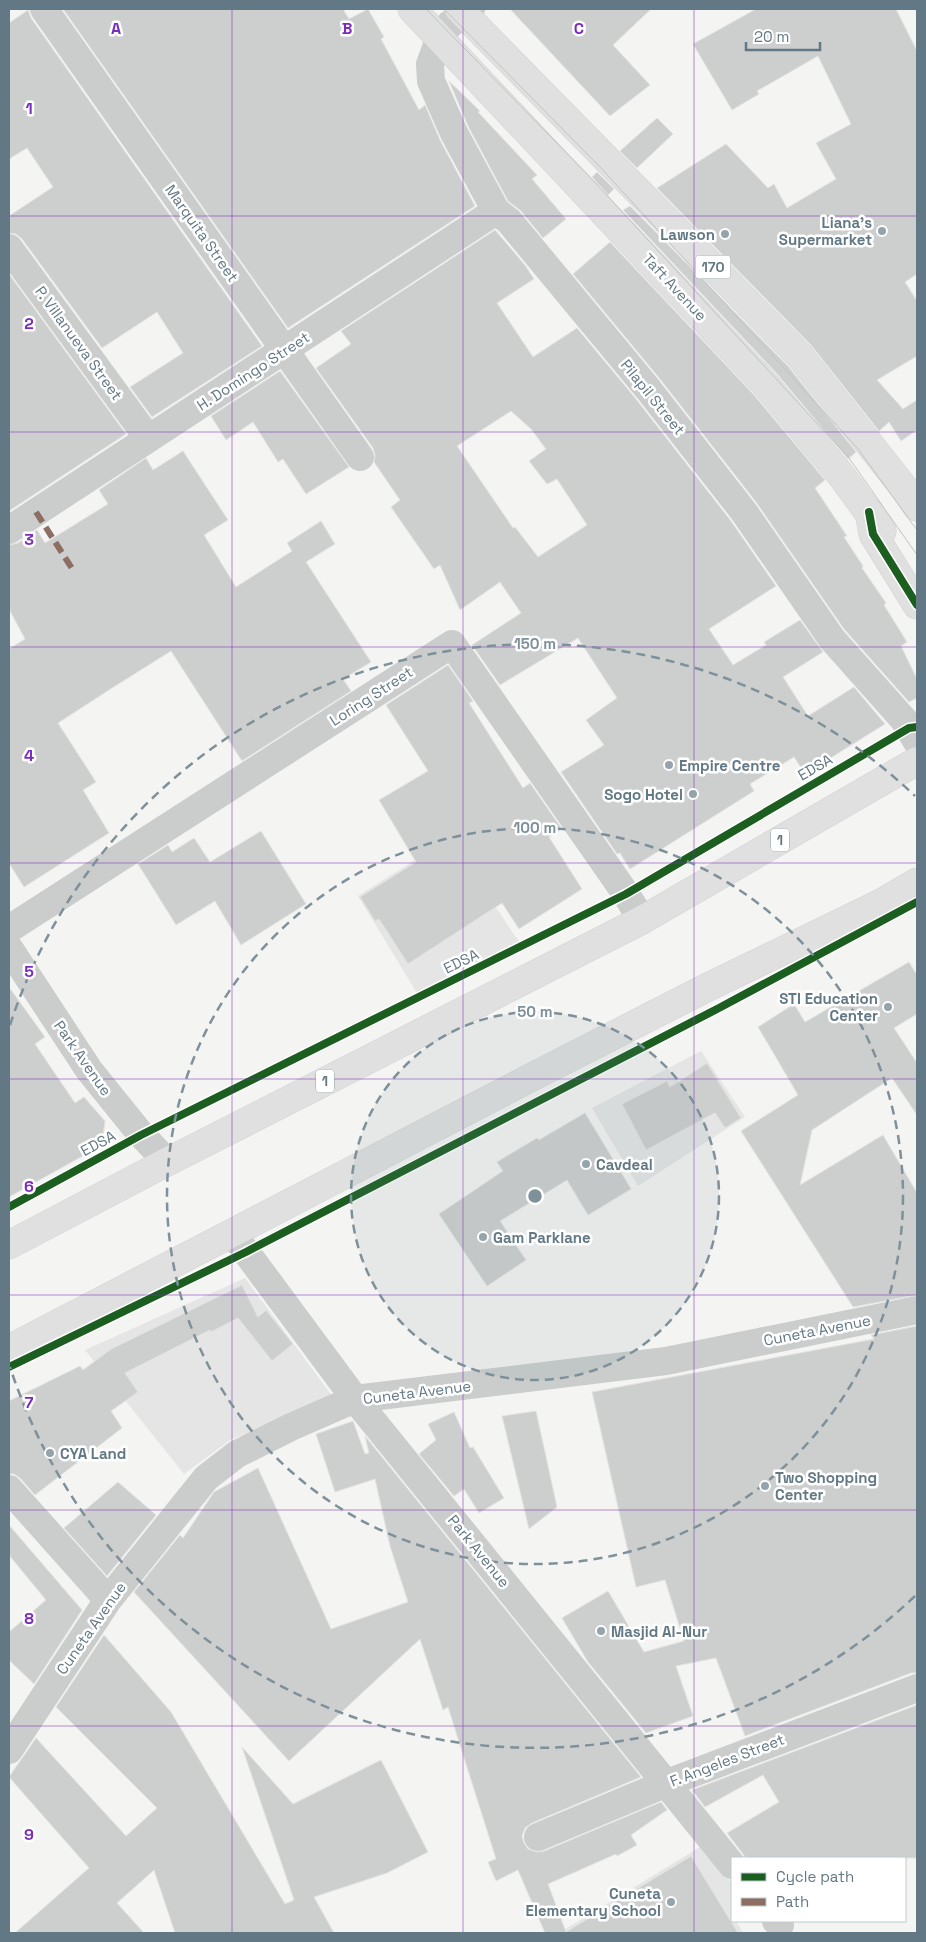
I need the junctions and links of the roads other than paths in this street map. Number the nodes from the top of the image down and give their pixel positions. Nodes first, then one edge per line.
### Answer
1 (44, 9) edge
2 (412, 9) edge
3 (464, 10) edge
4 (440, 37) junction
5 (496, 211) junction
6 (9, 248) edge
7 (285, 351) junction
8 (148, 438) junction
9 (360, 457) dead end
10 (917, 507) edge
11 (869, 512) junction
12 (9, 530) edge
13 (917, 582) edge
14 (917, 605) edge
15 (917, 742) edge
16 (917, 761) edge
17 (917, 882) edge
18 (917, 896) edge
19 (883, 902) junction
20 (642, 920) junction
21 (9, 929) edge
22 (9, 948) edge
23 (167, 1162) junction
24 (232, 1233) junction
25 (9, 1245) edge
26 (917, 1310) edge
27 (9, 1349) edge
28 (355, 1399) junction
29 (9, 1489) edge
30 (108, 1600) junction
31 (917, 1688) edge
32 (9, 1750) edge
33 (667, 1783) junction
34 (538, 1837) dead end
35 (731, 1864) edge

1 - 7 street, Marquita Street
2 - 4 main road, Taft Avenue / 170
3 - 4 street
3 - 10 main road, 170
4 - 5 street, Pilapil Street
4 - 11 main road, Taft Avenue / 170
5 - 7 street, H. Domingo Street
5 - 15 street, Pilapil Street
6 - 8 street, P. Villanueva Street
7 - 8 street, H. Domingo Street
7 - 9 street, Marquita Street
8 - 12 street, H. Domingo Street
11 - 13 main road, Taft Avenue / 170
11 - 14 main road
16 - 20 main road, 1
17 - 19 main road
18 - 19 main road
19 - 24 main road
20 - 21 street, Loring Street
20 - 23 main road, 1
22 - 23 street, Park Avenue
23 - 25 main road, 1
24 - 27 main road
24 - 28 street, Park Avenue
26 - 28 street, Cuneta Avenue
28 - 30 street, Cuneta Avenue
28 - 33 street, Park Avenue
29 - 30 street
30 - 32 street, Cuneta Avenue
31 - 33 street, F. Angeles Street
33 - 34 street, F. Angeles Street
33 - 35 street, Park Avenue

